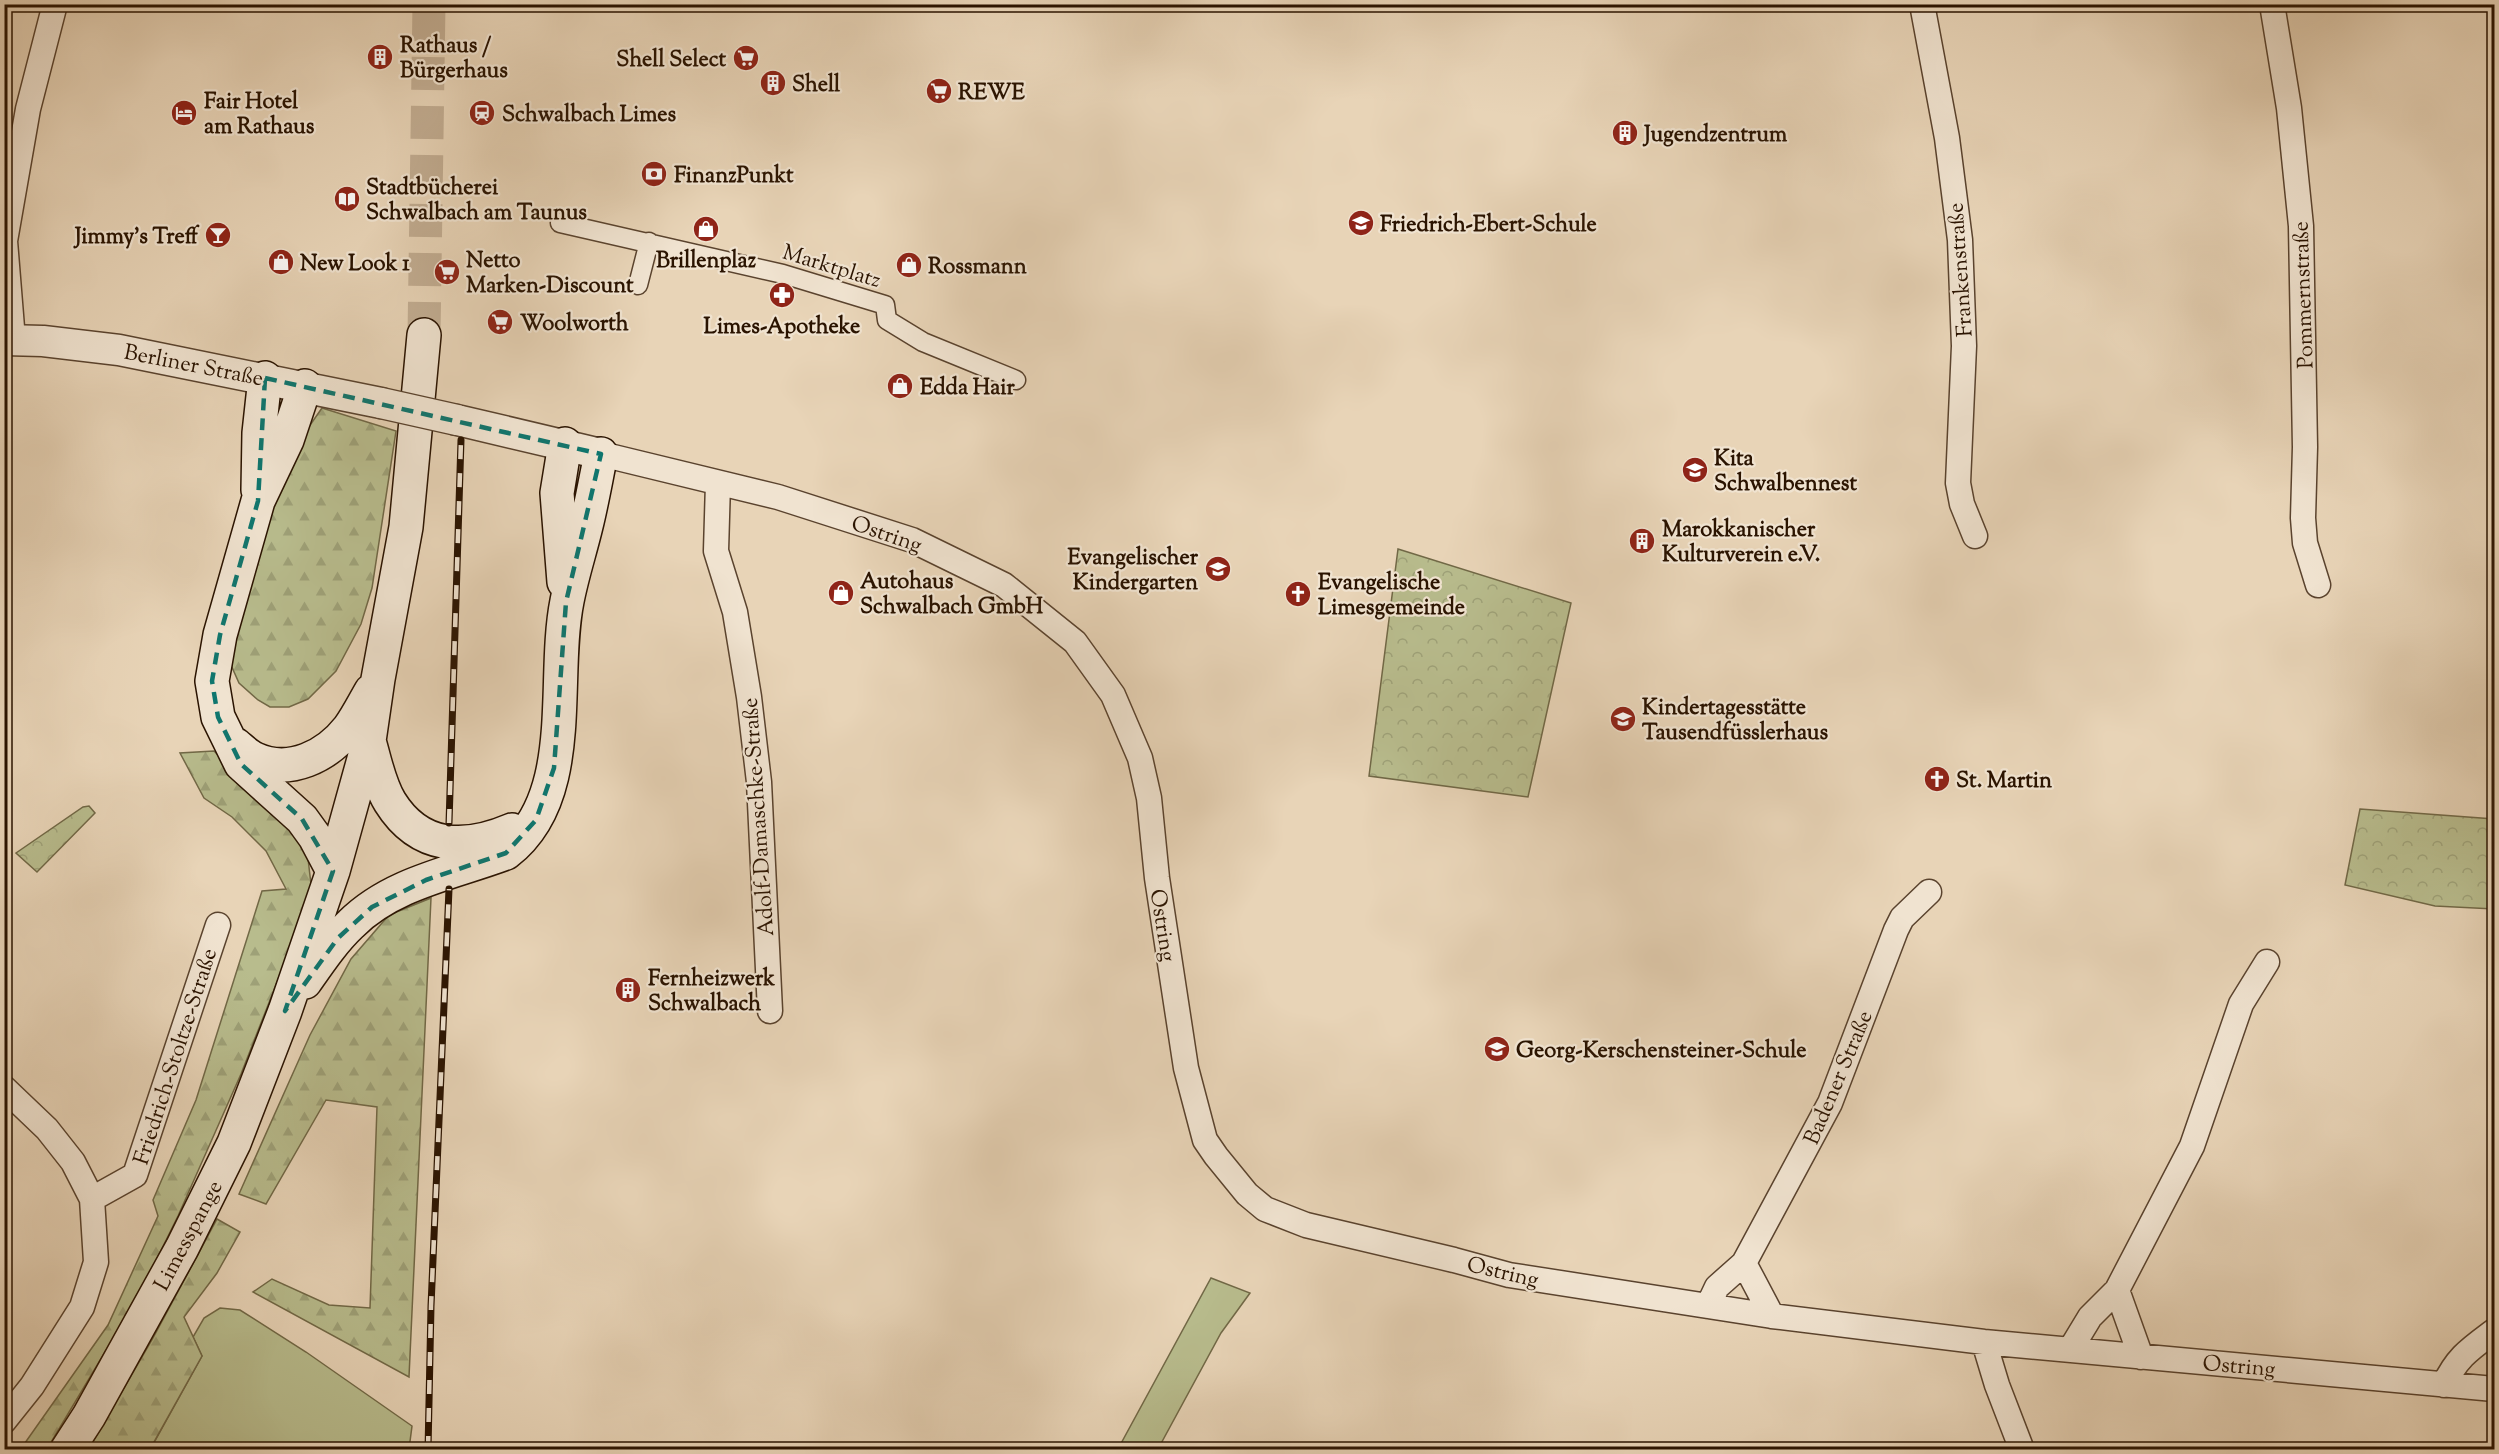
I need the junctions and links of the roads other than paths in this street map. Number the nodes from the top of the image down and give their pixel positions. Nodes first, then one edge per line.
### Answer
1 (55, 4) edge
2 (1922, 4) edge
3 (2272, 4) edge
4 (560, 223) dead end
5 (649, 242) junction
6 (638, 285) dead end
7 (424, 335) tunnel mouth
8 (9, 340) edge
9 (265, 378) junction
10 (1016, 380) dead end
11 (305, 386) junction
12 (381, 403) joint
13 (565, 444) junction
14 (601, 454) junction
15 (718, 483) junction
16 (258, 501) junction
17 (1975, 536) dead end
18 (2318, 585) dead end
19 (566, 602) junction
20 (378, 679) junction
21 (224, 732) junction
22 (369, 741) junction
23 (542, 807) junction
24 (333, 870) junction
25 (1929, 892) dead end
26 (218, 925) dead end
27 (2268, 962) dead end
28 (285, 1011) junction
29 (770, 1011) dead end
30 (6, 1091) edge
31 (92, 1199) junction
32 (1744, 1263) junction
33 (2117, 1290) junction
34 (1708, 1305) junction
35 (1772, 1316) junction
36 (2494, 1331) edge
37 (1984, 1342) junction
38 (2070, 1350) junction
39 (2141, 1358) junction
40 (2444, 1385) junction
41 (2494, 1389) edge
42 (4, 1421) edge
43 (67, 1449) edge
44 (2022, 1449) edge

1 - 8 street
2 - 17 street, Frankenstraße
3 - 18 street, Pommernstraße
4 - 5 street, Marktplatz
5 - 6 street
5 - 10 street, Marktplatz
7 - 20 main road
8 - 9 street, Berliner Straße
9 - 11 street, Berliner Straße
9 - 16 main road
11 - 12 street, Berliner Straße
11 - 16 main road
12 - 13 street, Ostring, bridge
13 - 14 street, Ostring
13 - 19 main road
14 - 15 street, Ostring
14 - 19 main road
15 - 29 street, Adolf-Damaschke-Straße
15 - 34 street, Ostring
16 - 21 main road
19 - 23 main road
20 - 21 main road
20 - 22 main road
21 - 24 main road
22 - 23 main road
22 - 24 main road
23 - 28 main road
24 - 28 main road
25 - 32 street, Badener Straße
26 - 31 street, Friedrich-Stoltze-Straße
27 - 33 street
28 - 43 main road, Limesspange
30 - 31 street
31 - 42 street
32 - 34 street, Badener Straße
32 - 35 street
33 - 38 street
33 - 39 street
34 - 35 street, Ostring
35 - 37 street, Ostring
36 - 40 street
37 - 38 street, Ostring
37 - 44 street
38 - 39 street, Ostring
39 - 40 street, Ostring
40 - 41 street, Ostring

